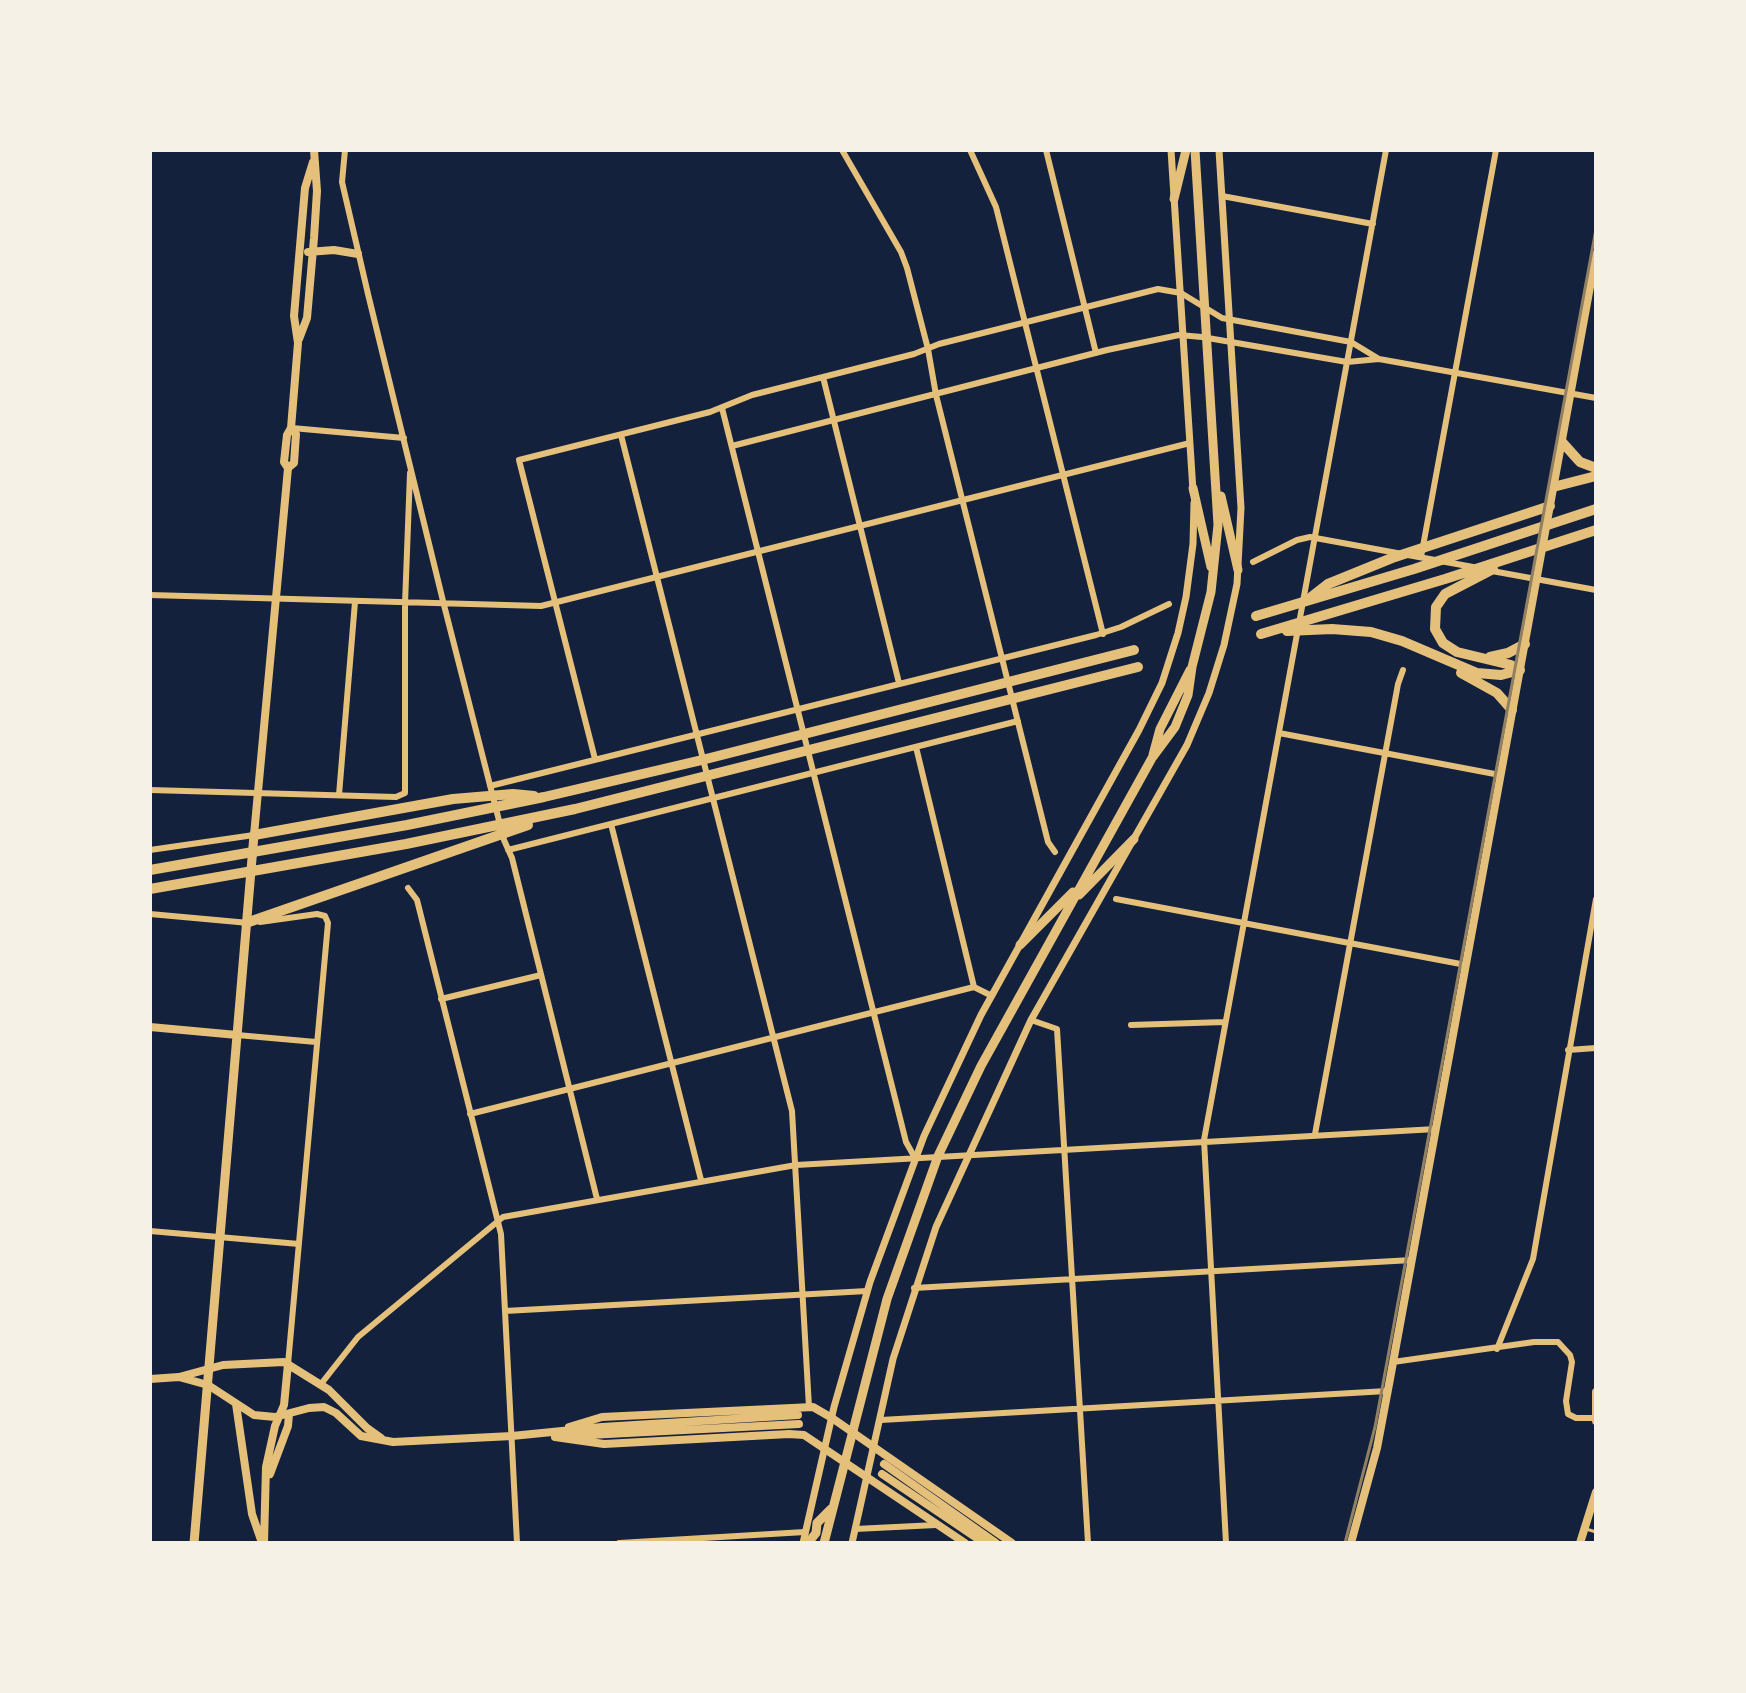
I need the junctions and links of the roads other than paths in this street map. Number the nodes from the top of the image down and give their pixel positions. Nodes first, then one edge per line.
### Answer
1 (314, 150) edge
2 (345, 150) edge
3 (842, 150) edge
4 (970, 150) edge
5 (1046, 150) edge
6 (1171, 150) edge
7 (1186, 150) edge
8 (1195, 150) edge
9 (1219, 150) edge
10 (1386, 150) edge
11 (1496, 150) edge
12 (313, 162) junction
13 (1222, 196) junction
14 (1174, 199) junction
15 (1373, 224) junction
16 (313, 251) junction
17 (300, 252) junction
18 (358, 254) junction
19 (1596, 254) edge
20 (1181, 293) junction
21 (1084, 307) junction
22 (1206, 309) junction
23 (1230, 320) junction
24 (1025, 322) junction
25 (1184, 335) junction
26 (1208, 338) junction
27 (1232, 341) junction
28 (1351, 342) junction
29 (298, 343) junction
30 (928, 349) junction
31 (1096, 353) junction
32 (1379, 359) junction
33 (1347, 362) junction
34 (1036, 369) junction
35 (1455, 372) junction
36 (823, 377) junction
37 (1571, 393) junction
38 (936, 395) junction
39 (1596, 398) edge
40 (722, 408) junction
41 (833, 420) junction
42 (291, 428) junction
43 (621, 435) junction
44 (404, 438) junction
45 (1562, 442) junction
46 (1190, 443) junction
47 (732, 446) junction
48 (410, 465) junction
49 (1596, 468) edge
50 (1216, 474) junction
51 (1063, 475) junction
52 (1596, 476) edge
53 (1553, 487) junction
54 (1193, 488) junction
55 (962, 500) junction
56 (1596, 509) edge
57 (1549, 511) junction
58 (860, 526) junction
59 (1596, 530) edge
60 (1315, 538) junction
61 (1534, 550) junction
62 (758, 552) junction
63 (1421, 557) junction
64 (1253, 562) dead end
65 (1238, 570) junction
66 (1213, 575) junction
67 (657, 578) junction
68 (1537, 579) junction
69 (1596, 590) edge
70 (150, 595) edge
71 (275, 601) junction
72 (355, 602) junction
73 (1304, 602) junction
74 (556, 603) junction
75 (405, 604) junction
76 (1169, 604) dead end
77 (444, 605) junction
78 (1256, 616) dead end
79 (1103, 634) junction
80 (1525, 644) junction
81 (1134, 650) dead end
82 (1433, 655) junction
83 (1468, 656) junction
84 (1002, 658) junction
85 (1138, 667) dead end
86 (1403, 670) dead end
87 (1520, 670) junction
88 (899, 683) junction
89 (798, 708) junction
90 (1512, 710) junction
91 (1018, 721) junction
92 (1279, 733) junction
93 (697, 734) junction
94 (916, 747) junction
95 (1385, 754) junction
96 (595, 759) junction
97 (814, 773) junction
98 (1500, 775) junction
99 (491, 788) junction
100 (150, 790) edge
101 (258, 793) junction
102 (339, 795) junction
103 (544, 797) junction
104 (713, 799) junction
105 (575, 809) junction
106 (611, 824) junction
107 (254, 835) junction
108 (1134, 839) junction
109 (150, 850) edge
110 (508, 850) junction
111 (1055, 852) dead end
112 (150, 870) edge
113 (1081, 884) junction
114 (408, 888) dead end
115 (150, 889) edge
116 (1116, 899) dead end
117 (1596, 899) edge
118 (1069, 906) junction
119 (150, 914) edge
120 (246, 923) junction
121 (1244, 923) junction
122 (1351, 943) junction
123 (1020, 945) junction
124 (1466, 965) junction
125 (541, 975) junction
126 (974, 987) junction
127 (992, 996) junction
128 (441, 999) junction
129 (875, 1012) junction
130 (1031, 1020) junction
131 (1225, 1022) junction
132 (1131, 1025) dead end
133 (150, 1027) edge
134 (237, 1035) junction
135 (773, 1037) junction
136 (316, 1042) junction
137 (1596, 1048) edge
138 (1568, 1050) junction
139 (672, 1063) junction
140 (569, 1089) junction
141 (470, 1114) junction
142 (1436, 1129) junction
143 (1315, 1134) junction
144 (1204, 1140) junction
145 (1065, 1149) junction
146 (967, 1155) junction
147 (938, 1156) junction
148 (915, 1158) junction
149 (796, 1165) junction
150 (701, 1180) junction
151 (597, 1199) junction
152 (497, 1221) junction
153 (150, 1231) edge
154 (219, 1237) junction
155 (299, 1244) junction
156 (1412, 1260) junction
157 (1210, 1271) junction
158 (1072, 1278) junction
159 (914, 1288) junction
160 (867, 1291) junction
161 (803, 1295) junction
162 (505, 1311) junction
163 (1497, 1349) junction
164 (1393, 1362) junction
165 (288, 1364) junction
166 (208, 1368) junction
167 (179, 1377) junction
168 (150, 1379) edge
169 (321, 1384) junction
170 (208, 1385) junction
171 (1387, 1391) junction
172 (1596, 1392) edge
173 (1218, 1399) junction
174 (236, 1404) junction
175 (809, 1407) junction
176 (1079, 1408) junction
177 (284, 1415) junction
178 (832, 1418) junction
179 (798, 1419) dead end
180 (1596, 1419) edge
181 (881, 1420) junction
182 (852, 1432) junction
183 (558, 1433) junction
184 (517, 1436) junction
185 (385, 1441) junction
186 (873, 1447) junction
187 (825, 1448) junction
188 (845, 1462) junction
189 (867, 1476) junction
190 (1596, 1492) edge
191 (833, 1507) junction
192 (937, 1525) junction
193 (855, 1529) junction
194 (1586, 1529) junction
195 (805, 1532) junction
196 (1596, 1532) edge
197 (1007, 1541) edge
198 (825, 1542) edge
199 (194, 1543) edge
200 (263, 1543) edge
201 (517, 1543) edge
202 (619, 1543) edge
203 (805, 1543) edge
204 (852, 1543) edge
205 (965, 1543) edge
206 (984, 1543) edge
207 (996, 1543) edge
208 (1088, 1543) edge
209 (1226, 1543) edge
210 (1351, 1543) edge
211 (1580, 1543) edge

1 - 12 main road
2 - 18 street
3 - 30 street
4 - 24 street
5 - 21 street
6 - 14 street
7 - 14 main road
8 - 22 main road
9 - 13 street
10 - 15 street
11 - 35 street
12 - 16 main road
12 - 17 main road
13 - 15 street
13 - 23 street
14 - 20 street
15 - 28 street
16 - 17 main road
16 - 18 main road
16 - 29 main road
17 - 29 main road
18 - 44 street
19 - 37 main road
20 - 21 street
20 - 22 street
20 - 25 street
21 - 24 street
21 - 31 street
22 - 23 street
22 - 26 main road
23 - 27 street
23 - 28 street
24 - 30 street
24 - 34 street
25 - 26 street
25 - 31 street
25 - 46 street
26 - 27 street
26 - 50 main road
27 - 33 street
27 - 65 street
28 - 32 street
28 - 33 street
29 - 42 main road
30 - 36 street
30 - 38 street
31 - 34 street
32 - 33 street
32 - 35 street
33 - 60 street
34 - 38 street
34 - 51 street
35 - 37 street
35 - 63 street
36 - 40 street
36 - 41 street
37 - 39 street
37 - 45 main road
38 - 41 street
38 - 55 street
40 - 43 street
40 - 47 street
41 - 47 street
41 - 58 street
42 - 44 street
42 - 71 main road
43 - 67 street
43 - 74 street
44 - 48 street
45 - 49 highway
45 - 53 main road
46 - 51 street
46 - 54 street
47 - 62 street
48 - 75 street
48 - 77 street
50 - 65 main road
50 - 66 main road
51 - 55 street
51 - 79 street
52 - 53 highway
53 - 57 main road
54 - 66 main road
54 - 123 street
55 - 58 street
55 - 84 street
56 - 73 highway
57 - 68 main road
57 - 73 highway
58 - 62 street
58 - 88 street
59 - 61 highway
60 - 63 street
60 - 64 street
60 - 92 street
61 - 82 highway
61 - 83 highway
62 - 67 street
62 - 89 street
63 - 68 street
65 - 108 street
66 - 113 main road
67 - 74 street
67 - 93 street
68 - 69 street
68 - 80 main road
70 - 71 street
71 - 72 street
71 - 101 main road
72 - 75 street
72 - 102 street
73 - 78 highway
74 - 77 street
74 - 96 street
75 - 77 street
75 - 102 street
76 - 79 street
77 - 99 street
79 - 84 street
80 - 83 highway
80 - 87 main road
81 - 103 highway
82 - 87 highway
82 - 90 highway
83 - 87 highway
84 - 88 street
84 - 91 street
85 - 105 highway
86 - 95 street
87 - 90 main road
88 - 89 street
89 - 93 street
89 - 97 street
90 - 98 main road
91 - 94 street
91 - 111 street
92 - 95 street
92 - 121 street
93 - 96 street
93 - 104 street
94 - 97 street
94 - 126 street
95 - 98 street
95 - 122 street
96 - 99 street
97 - 104 street
97 - 129 street
98 - 124 main road
99 - 110 street
100 - 101 street
101 - 102 street
101 - 107 main road
103 - 107 highway
103 - 112 highway
104 - 106 street
104 - 135 street
105 - 115 highway
105 - 120 highway
106 - 110 street
106 - 139 street
107 - 109 street
107 - 120 main road
108 - 118 main road
108 - 130 street
110 - 125 street
113 - 118 main road
113 - 123 main road
114 - 128 street
116 - 121 street
117 - 138 street
118 - 147 main road
119 - 120 street
120 - 134 main road
120 - 136 street
121 - 122 street
121 - 131 street
122 - 124 street
122 - 143 street
123 - 127 street
124 - 142 main road
125 - 128 street
125 - 140 street
126 - 127 street
126 - 129 street
127 - 148 street
128 - 141 street
129 - 135 street
129 - 148 street
130 - 145 street
130 - 146 street
131 - 132 street
131 - 144 street
133 - 134 main road
134 - 136 street
134 - 154 main road
135 - 139 street
135 - 149 street
136 - 155 street
137 - 138 street
138 - 163 street
139 - 140 street
139 - 150 street
140 - 141 street
140 - 151 street
141 - 152 street
142 - 143 street
142 - 156 main road
143 - 144 street
144 - 145 street
144 - 157 street
145 - 146 street
145 - 158 street
146 - 147 street
146 - 159 street
147 - 148 street
147 - 182 main road
148 - 149 street
148 - 160 street
149 - 150 street
149 - 161 street
150 - 151 street
151 - 152 street
152 - 162 street
152 - 169 street
153 - 154 street
154 - 155 street
154 - 166 main road
155 - 165 street
156 - 157 street
156 - 164 main road
157 - 158 street
157 - 173 street
158 - 159 street
158 - 176 street
159 - 181 street
160 - 161 street
160 - 178 street
161 - 162 street
161 - 175 street
162 - 184 street
163 - 164 street
163 - 180 street
164 - 171 main road
165 - 166 main road
165 - 169 main road
165 - 177 main road
166 - 167 main road
166 - 170 main road
167 - 168 main road
167 - 170 main road
169 - 185 main road
170 - 174 main road
170 - 199 main road
171 - 173 street
171 - 210 main road
172 - 180 main road
173 - 176 street
173 - 209 street
174 - 177 main road
174 - 200 main road
175 - 178 main road
175 - 183 main road
176 - 181 street
176 - 208 street
177 - 185 main road
177 - 200 main road
178 - 182 main road
178 - 187 street
179 - 183 main road
181 - 186 street
182 - 186 main road
182 - 188 main road
183 - 184 main road
183 - 187 main road
184 - 185 main road
184 - 201 street
186 - 189 street
186 - 197 main road
187 - 188 main road
187 - 195 street
188 - 189 main road
188 - 191 main road
189 - 192 main road
189 - 193 street
190 - 194 main road
191 - 198 main road
191 - 203 main road
192 - 193 street
192 - 205 main road
193 - 204 street
194 - 196 lane
194 - 211 main road
195 - 202 street
195 - 203 street
206 - 207 main road

